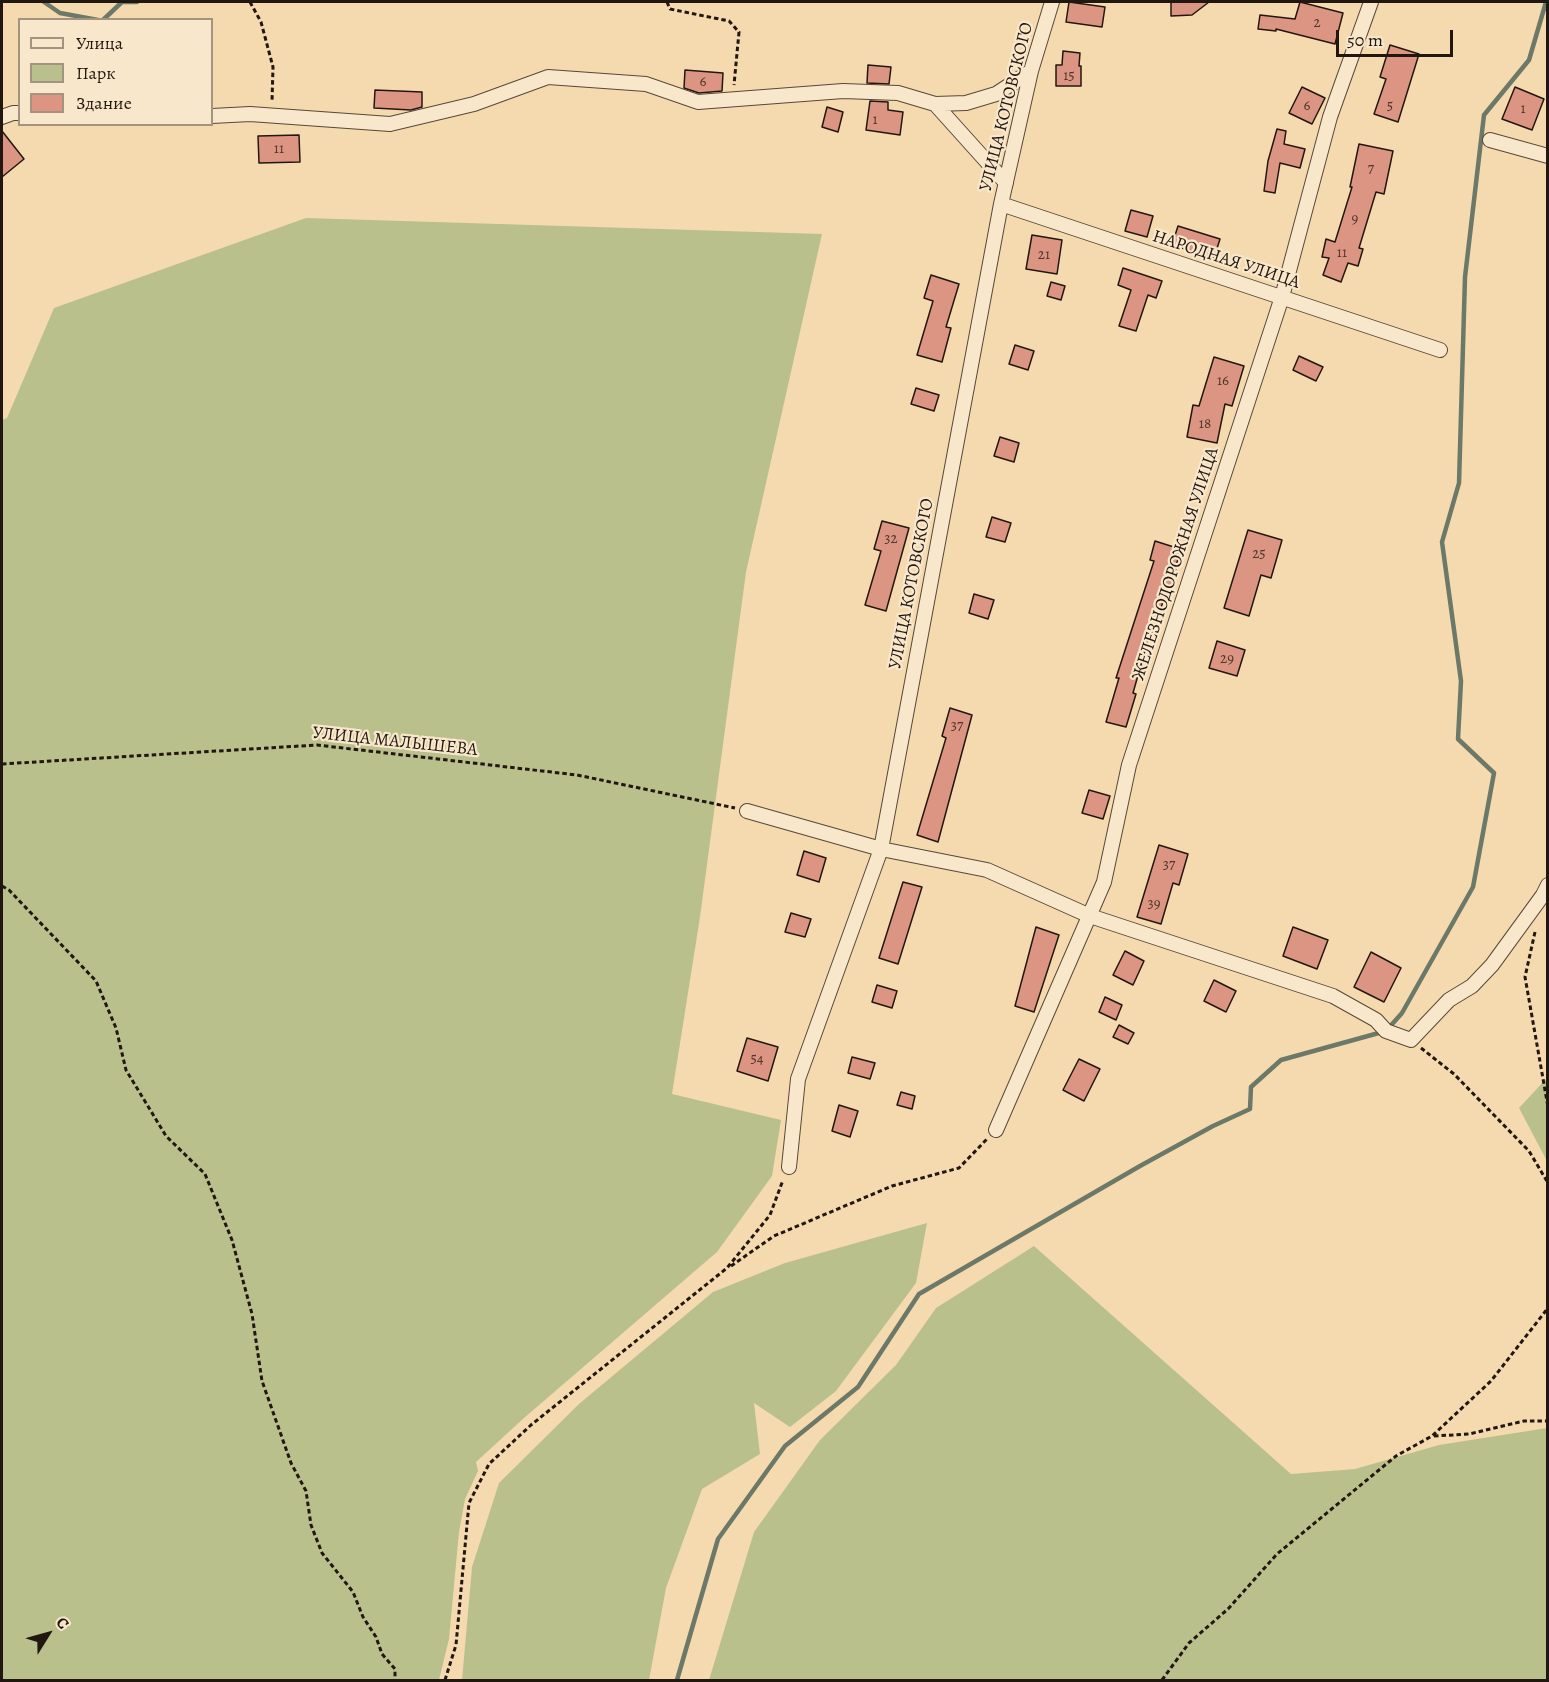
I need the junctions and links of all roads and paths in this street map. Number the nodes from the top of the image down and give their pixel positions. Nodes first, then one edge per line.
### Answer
1 (250, 2) edge
2 (667, 2) edge
3 (1052, 2) edge
4 (1371, 2) edge
5 (1031, 72) junction
6 (732, 100) junction
7 (935, 105) junction
8 (18, 113) edge
9 (213, 116) edge
10 (272, 116) junction
11 (2, 117) edge
12 (1490, 140) dead end
13 (1548, 156) edge
14 (1006, 183) junction
15 (1001, 204) junction
16 (1282, 297) junction
17 (1440, 350) dead end
18 (2, 764) edge
19 (747, 811) joint
20 (881, 849) junction
21 (1548, 885) edge
22 (2, 886) edge
23 (1090, 916) junction
24 (1535, 930) dead end
25 (1411, 1040) junction
26 (1548, 1107) edge
27 (996, 1130) joint
28 (789, 1167) joint
29 (1548, 1183) edge
30 (727, 1268) junction
31 (1548, 1308) edge
32 (1548, 1421) edge
33 (1432, 1436) junction
34 (395, 1680) edge
35 (445, 1680) edge
36 (1162, 1680) edge

1 - 10 path
2 - 6 path
3 - 5 street, УЛИЦА КОТОВСКОГО
4 - 16 street, ЖЕЛЕЗНОДОРОЖНАЯ УЛИЦА
5 - 7 street
5 - 14 street, УЛИЦА КОТОВСКОГО
6 - 7 street
6 - 10 street
7 - 14 street
8 - 11 street
9 - 10 street
12 - 13 street
14 - 15 street, УЛИЦА КОТОВСКОГО
15 - 16 street, НАРОДНАЯ УЛИЦА
15 - 20 street, УЛИЦА КОТОВСКОГО
16 - 17 street, НАРОДНАЯ УЛИЦА
16 - 23 street, ЖЕЛЕЗНОДОРОЖНАЯ УЛИЦА
18 - 19 path, УЛИЦА МАЛЫШЕВА
19 - 20 street
20 - 23 street
20 - 28 street, УЛИЦА КОТОВСКОГО
21 - 25 street
22 - 34 path
23 - 25 street
23 - 27 street, ЖЕЛЕЗНОДОРОЖНАЯ УЛИЦА
24 - 26 path
25 - 29 path
27 - 30 path
28 - 30 path
30 - 35 path
31 - 33 path
32 - 33 path
33 - 36 path

